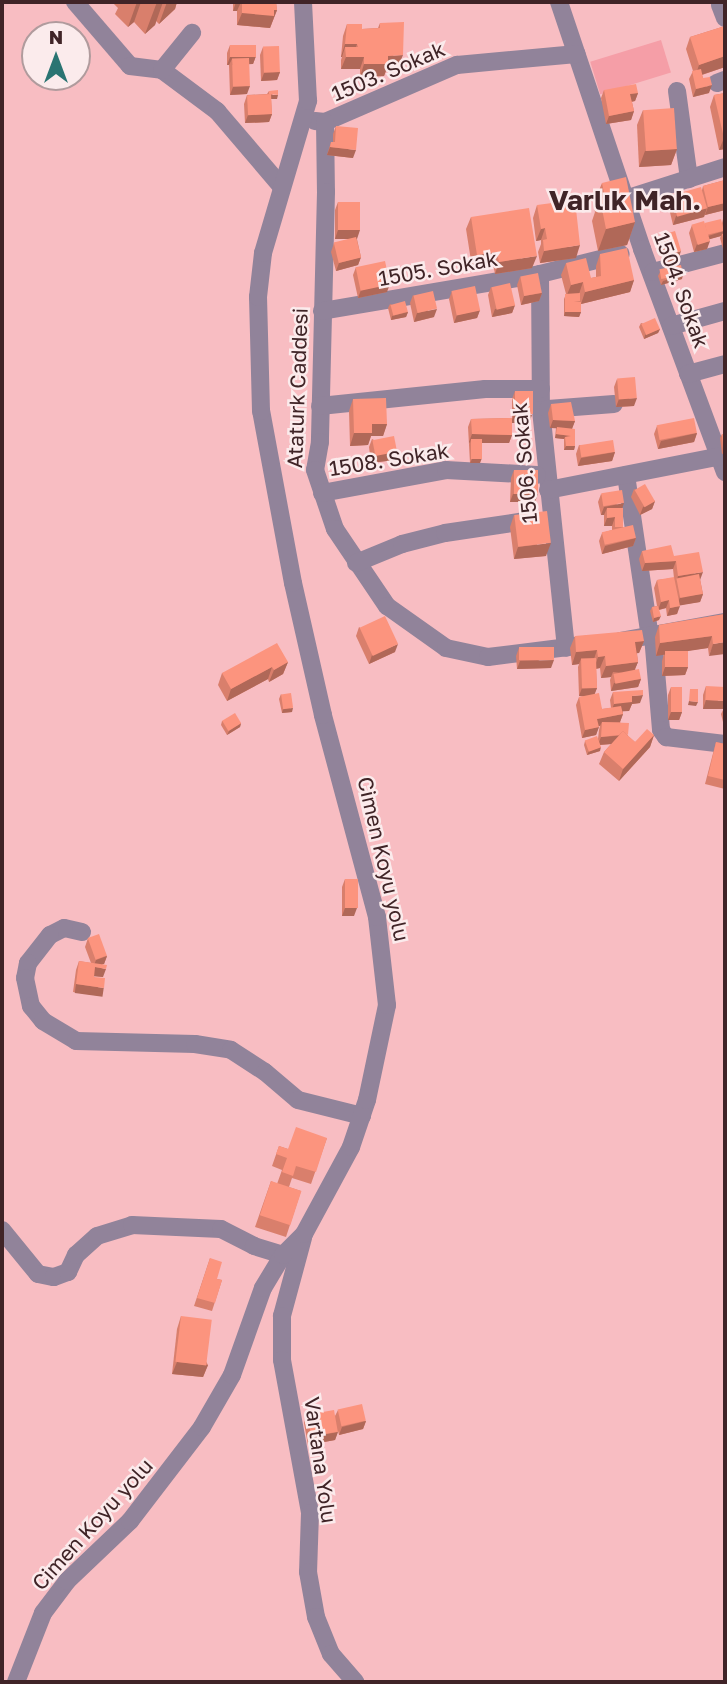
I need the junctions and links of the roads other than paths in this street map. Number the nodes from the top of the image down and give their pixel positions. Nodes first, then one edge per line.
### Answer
1 (75, 2) edge
2 (303, 2) edge
3 (559, 2) edge
4 (192, 33) dead end
5 (576, 54) junction
6 (162, 70) junction
7 (677, 91) dead end
8 (303, 120) junction
9 (325, 122) junction
10 (725, 167) edge
11 (689, 179) junction
12 (282, 187) junction
13 (625, 199) junction
14 (642, 249) junction
15 (725, 253) edge
16 (653, 272) junction
17 (540, 274) junction
18 (322, 311) junction
19 (725, 311) edge
20 (671, 326) junction
21 (725, 364) edge
22 (688, 374) junction
23 (541, 389) junction
24 (614, 404) dead end
25 (320, 405) junction
26 (541, 410) junction
27 (719, 435) edge
28 (723, 464) edge
29 (626, 475) junction
30 (548, 483) junction
31 (322, 493) junction
32 (551, 517) junction
33 (356, 563) junction
34 (725, 622) edge
35 (651, 637) junction
36 (566, 648) junction
37 (725, 744) edge
38 (82, 932) dead end
39 (362, 1116) junction
40 (2, 1230) edge
41 (303, 1234) junction
42 (283, 1255) junction
43 (16, 1682) edge
44 (355, 1682) edge

1 - 6 street
2 - 8 street
3 - 5 street, 1504. Sokak
4 - 6 street
5 - 9 street, 1503. Sokak
5 - 13 street, 1504. Sokak
6 - 12 street
7 - 11 street
8 - 9 street, 1503. Sokak
8 - 12 street, Cimen Koyu yolu
9 - 18 street, Ataturk Caddesi
10 - 11 street
11 - 13 street
12 - 39 street, Cimen Koyu yolu
13 - 14 street, 1504. Sokak
14 - 16 street, 1504. Sokak
14 - 17 street, 1505. Sokak
15 - 16 street
16 - 20 street, 1504. Sokak
17 - 18 street, 1505. Sokak
17 - 23 street, 1506. Sokak
18 - 25 street, Ataturk Caddesi
19 - 20 street
20 - 22 street, 1504. Sokak
21 - 22 street
22 - 27 street, 1504. Sokak
23 - 25 street
23 - 26 street, 1506. Sokak
24 - 26 street
25 - 31 street, Ataturk Caddesi
26 - 30 street, 1506. Sokak
27 - 28 street, 1504. Sokak
28 - 29 street, 1508. Sokak
29 - 30 street, 1508. Sokak
29 - 35 street
30 - 31 street, 1508. Sokak
30 - 32 street, 1506. Sokak
31 - 33 street, Ataturk Caddesi
32 - 33 street
32 - 36 street, 1506. Sokak
33 - 36 street, Ataturk Caddesi
34 - 35 street, Ataturk Caddesi
35 - 36 street, Ataturk Caddesi
35 - 37 street
38 - 39 street
39 - 41 street, Cimen Koyu yolu
40 - 42 street
41 - 42 street, Cimen Koyu yolu
41 - 44 street, Vartana Yolu
42 - 43 street, Cimen Koyu yolu

